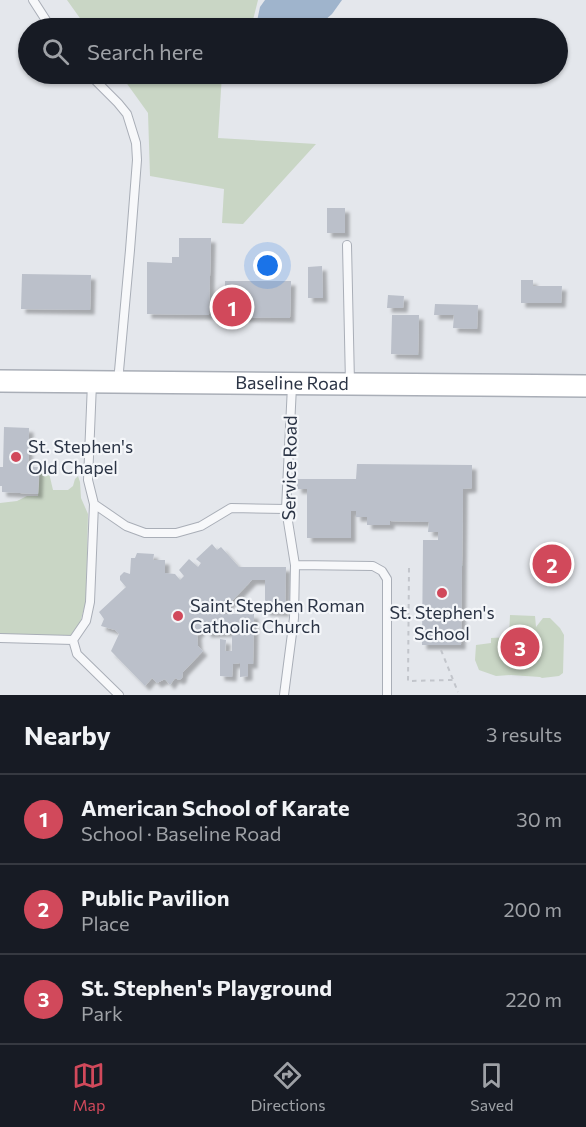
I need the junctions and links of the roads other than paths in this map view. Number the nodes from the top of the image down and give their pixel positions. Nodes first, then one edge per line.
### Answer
1 (33, 0) edge
2 (45, 18) edge
3 (99, 84) edge
4 (347, 245) dead end
5 (0, 381) edge
6 (92, 382) junction
7 (118, 382) junction
8 (292, 384) junction
9 (350, 385) junction
10 (586, 386) edge
11 (94, 504) junction
12 (286, 509) junction
13 (295, 565) junction
14 (0, 638) edge
15 (73, 640) junction
16 (119, 695) edge
17 (284, 695) edge
18 (387, 695) edge

1 - 2 lane
3 - 7 lane
4 - 9 lane
5 - 6 street, Baseline Road
6 - 7 street, Baseline Road
6 - 11 lane
7 - 8 street, Baseline Road
8 - 9 street, Baseline Road
8 - 12 lane, Service Road
9 - 10 street, Baseline Road
11 - 12 lane
11 - 15 lane
12 - 13 lane, Service Road
13 - 17 lane, Service Road
13 - 18 lane
14 - 15 lane
15 - 16 lane

